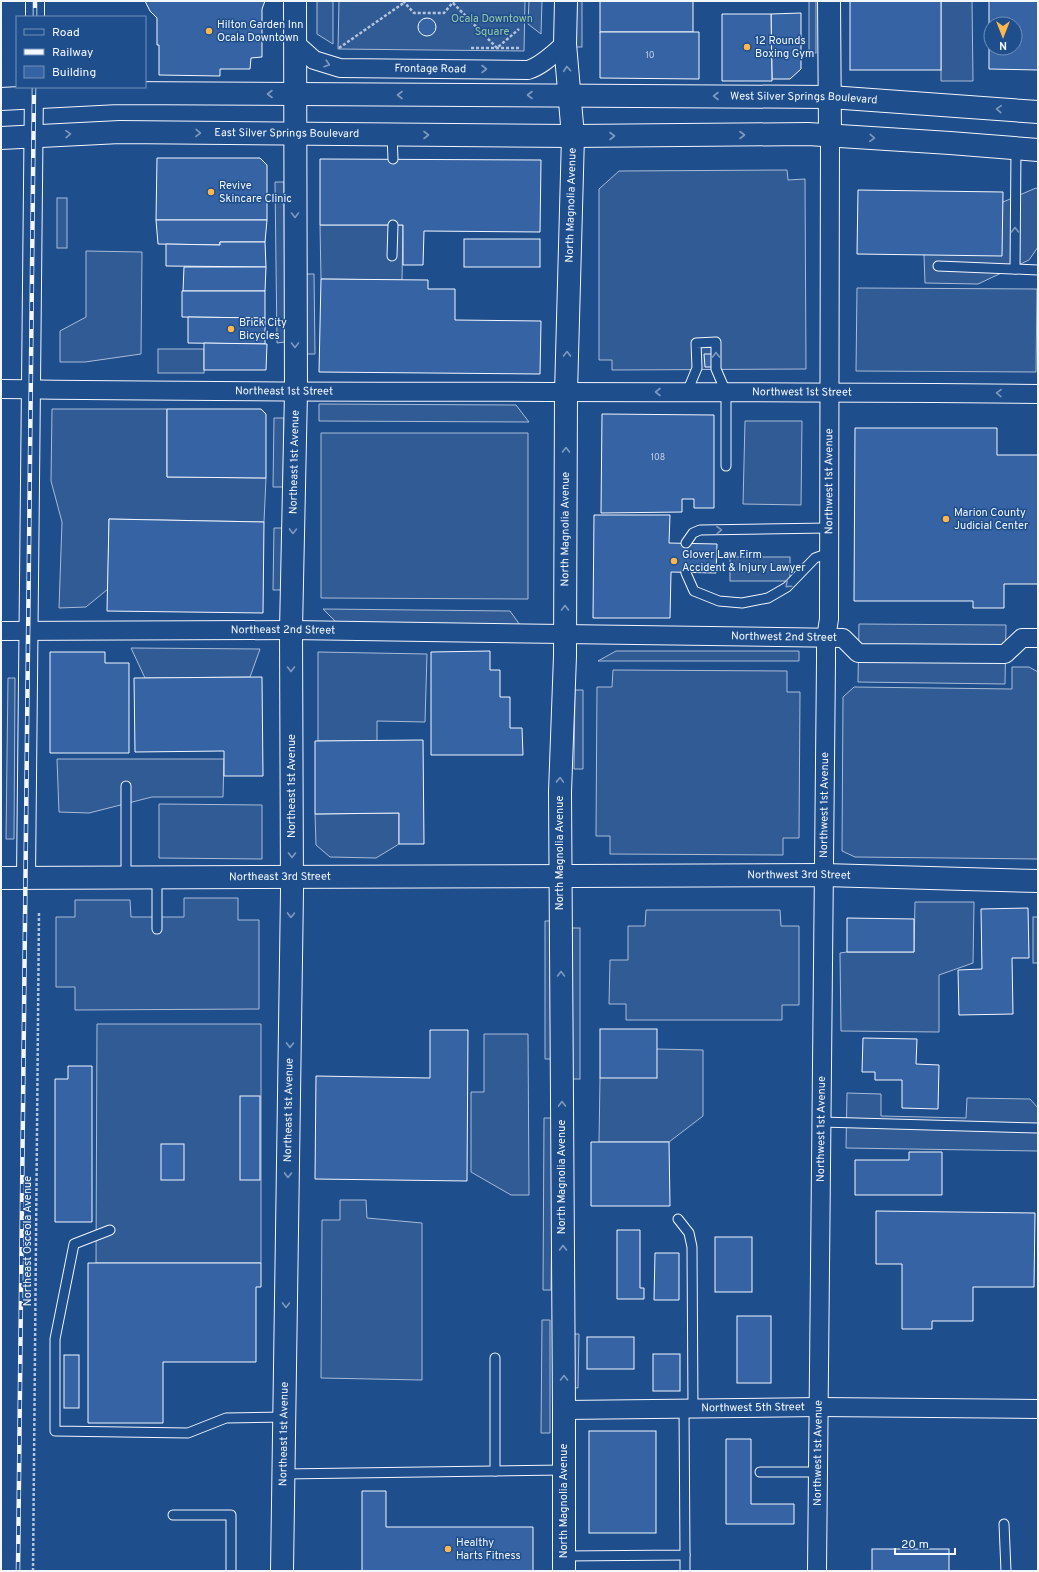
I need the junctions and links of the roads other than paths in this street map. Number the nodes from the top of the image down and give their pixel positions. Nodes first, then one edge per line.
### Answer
1 (35, 1) edge
2 (295, 1) edge
3 (566, 1) edge
4 (830, 1) edge
5 (35, 16) edge
6 (295, 43) junction
7 (565, 44) junction
8 (34, 92) edge
9 (295, 94) junction
10 (569, 95) junction
11 (830, 97) junction
12 (1, 98) edge
13 (1038, 112) edge
14 (295, 134) junction
15 (392, 135) junction
16 (830, 135) junction
17 (34, 136) junction
18 (573, 136) junction
19 (1, 138) edge
20 (1038, 139) edge
21 (1016, 144) junction
22 (1038, 150) edge
23 (393, 159) dead end
24 (393, 225) dead end
25 (392, 256) dead end
26 (938, 266) dead end
27 (1015, 269) junction
28 (1038, 270) edge
29 (1, 389) edge
30 (31, 389) junction
31 (296, 392) junction
32 (566, 392) junction
33 (687, 392) junction
34 (726, 392) junction
35 (830, 392) junction
36 (1038, 394) edge
37 (726, 466) dead end
38 (828, 528) junction
39 (686, 543) dead end
40 (828, 553) junction
41 (686, 573) dead end
42 (291, 630) junction
43 (1, 631) edge
44 (28, 632) junction
45 (565, 634) junction
46 (826, 638) junction
47 (1038, 638) edge
48 (126, 786) dead end
49 (560, 875) junction
50 (824, 875) junction
51 (292, 876) junction
52 (126, 877) junction
53 (157, 877) junction
54 (1, 878) edge
55 (26, 878) junction
56 (1038, 881) edge
57 (157, 929) dead end
58 (822, 1122) junction
59 (1038, 1128) edge
60 (678, 1219) dead end
61 (110, 1230) dead end
62 (495, 1358) dead end
63 (819, 1407) junction
64 (689, 1408) junction
65 (1038, 1409) edge
66 (564, 1410) junction
67 (285, 1417) junction
68 (564, 1470) junction
69 (495, 1471) junction
70 (760, 1472) dead end
71 (818, 1472) junction
72 (284, 1474) junction
73 (173, 1515) dead end
74 (1004, 1524) dead end
75 (685, 1555) junction
76 (564, 1563) edge
77 (231, 1571) edge
78 (282, 1571) edge
79 (685, 1571) edge
80 (817, 1571) edge
81 (1006, 1571) edge

1 - 5 street
2 - 6 main road, Northeast 1st Avenue
3 - 7 main road, North Magnolia Avenue
4 - 11 main road
6 -> 7 street, Frontage Road
6 - 9 main road, Northeast 1st Avenue
10 -> 7 main road, North Magnolia Avenue
9 -> 8 main road
8 - 12 main road
8 - 17 street
10 -> 9 main road
9 - 14 main road, Northeast 1st Avenue
11 -> 10 main road, West Silver Springs Boulevard
10 - 18 main road, North Magnolia Avenue
13 -> 11 main road, West Silver Springs Boulevard
11 - 16 main road
14 - 15 main road, East Silver Springs Boulevard
17 -> 14 main road, East Silver Springs Boulevard
14 -> 31 main road, Northeast 1st Avenue
15 -> 18 main road, East Silver Springs Boulevard
15 - 23 lane
18 -> 16 main road
16 -> 21 main road
16 - 35 street, Northwest 1st Avenue
17 - 19 main road, East Silver Springs Boulevard
17 - 30 street
32 -> 18 main road, North Magnolia Avenue
20 - 21 main road
21 - 22 main road
27 -> 21 lane
24 - 25 lane
26 - 27 lane
27 - 28 lane
29 - 30 street, Northeast 1st Street
30 - 31 street, Northeast 1st Street
30 - 44 street
31 - 32 street, Northeast 1st Street
31 -> 42 main road, Northeast 1st Avenue
33 -> 32 street, Northwest 1st Street
45 -> 32 main road, North Magnolia Avenue
33 - 34 street, Northwest 1st Street
34 -> 33 lane
34 - 35 street, Northwest 1st Street
34 - 37 lane
36 -> 35 street, Northwest 1st Street
35 - 38 street, Northwest 1st Avenue
39 -> 38 lane
38 - 40 street, Northwest 1st Avenue
40 -> 41 lane
40 - 46 street, Northwest 1st Avenue
42 - 44 street, Northeast 2nd Street
42 - 45 street, Northeast 2nd Street
42 -> 51 main road, Northeast 1st Avenue
43 - 44 street, Northeast 2nd Street
44 - 55 street
45 - 46 street, Northwest 2nd Street
49 -> 45 main road, North Magnolia Avenue
46 - 47 street, Northwest 2nd Street
46 - 50 street, Northwest 1st Avenue
48 - 52 lane
49 - 50 main road, Northwest 3rd Street
49 - 51 main road, Northeast 3rd Street
66 -> 49 main road, North Magnolia Avenue
50 - 56 main road, Northwest 3rd Street
50 - 58 street, Northwest 1st Avenue
51 - 53 main road, Northeast 3rd Street
51 -> 67 main road, Northeast 1st Avenue
52 - 53 main road, Northeast 3rd Street
52 - 55 main road, Northeast 3rd Street
53 - 57 lane
54 - 55 main road, Northeast 3rd Street
58 - 59 lane
58 - 63 street, Northwest 1st Avenue
60 - 64 lane
61 - 67 lane
62 - 69 lane
63 - 64 street, Northwest 5th Street
63 - 65 street, Northwest 5th Street
63 - 71 street, Northwest 1st Avenue
64 - 66 street, Northwest 5th Street
64 - 75 lane
66 - 68 main road, North Magnolia Avenue
67 - 72 main road, Northeast 1st Avenue
68 - 69 lane
68 - 76 main road, North Magnolia Avenue
69 - 72 lane
70 - 71 lane
71 - 80 street, Northwest 1st Avenue
72 - 78 main road, Northeast 1st Avenue
73 - 77 lane
74 - 81 lane
75 - 76 lane
75 - 79 lane

